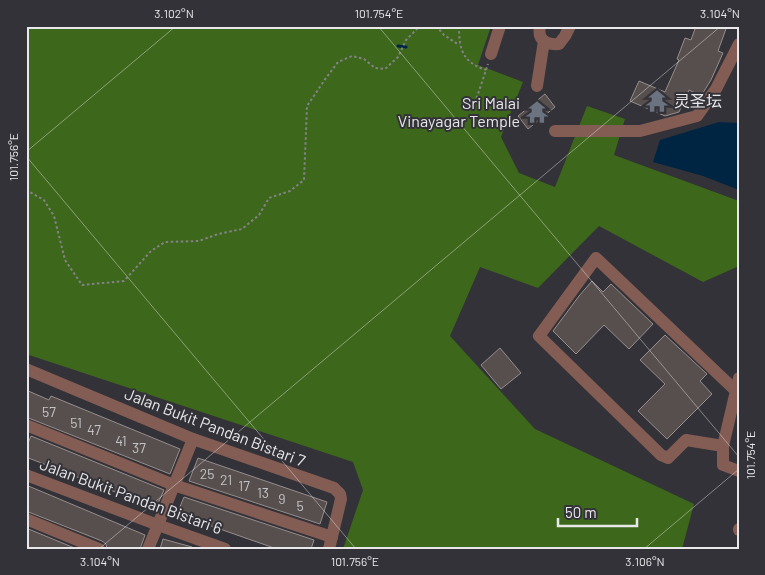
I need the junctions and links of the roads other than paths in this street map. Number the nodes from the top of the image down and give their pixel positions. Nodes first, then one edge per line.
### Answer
1 (500, 26) edge
2 (540, 26) edge
3 (570, 26) edge
4 (544, 41) junction
5 (739, 44) edge
6 (491, 54) road end
7 (538, 86) dead end
8 (555, 131) dead end
9 (26, 369) edge
10 (737, 384) edge
11 (735, 413) edge
12 (26, 425) edge
13 (193, 439) junction
14 (723, 446) junction
15 (739, 471) edge
16 (26, 475) edge
17 (174, 485) junction
18 (26, 519) edge
19 (158, 525) junction
20 (330, 543) edge
21 (99, 549) edge
22 (148, 549) edge
23 (225, 549) edge

1 - 6 street
2 - 4 street
3 - 4 street
4 - 7 street
5 - 8 street
9 - 13 street, Jalan Bukit Pandan Bistari 7
10 - 11 street
10 - 14 street
11 - 14 street
12 - 17 street
13 - 17 street
13 - 20 street, Jalan Bukit Pandan Bistari 7
14 - 15 street
16 - 19 street, Jalan Bukit Pandan Bistari 6
17 - 19 street
17 - 20 street
18 - 21 street
19 - 22 street
19 - 23 street, Jalan Bukit Pandan Bistari 6

